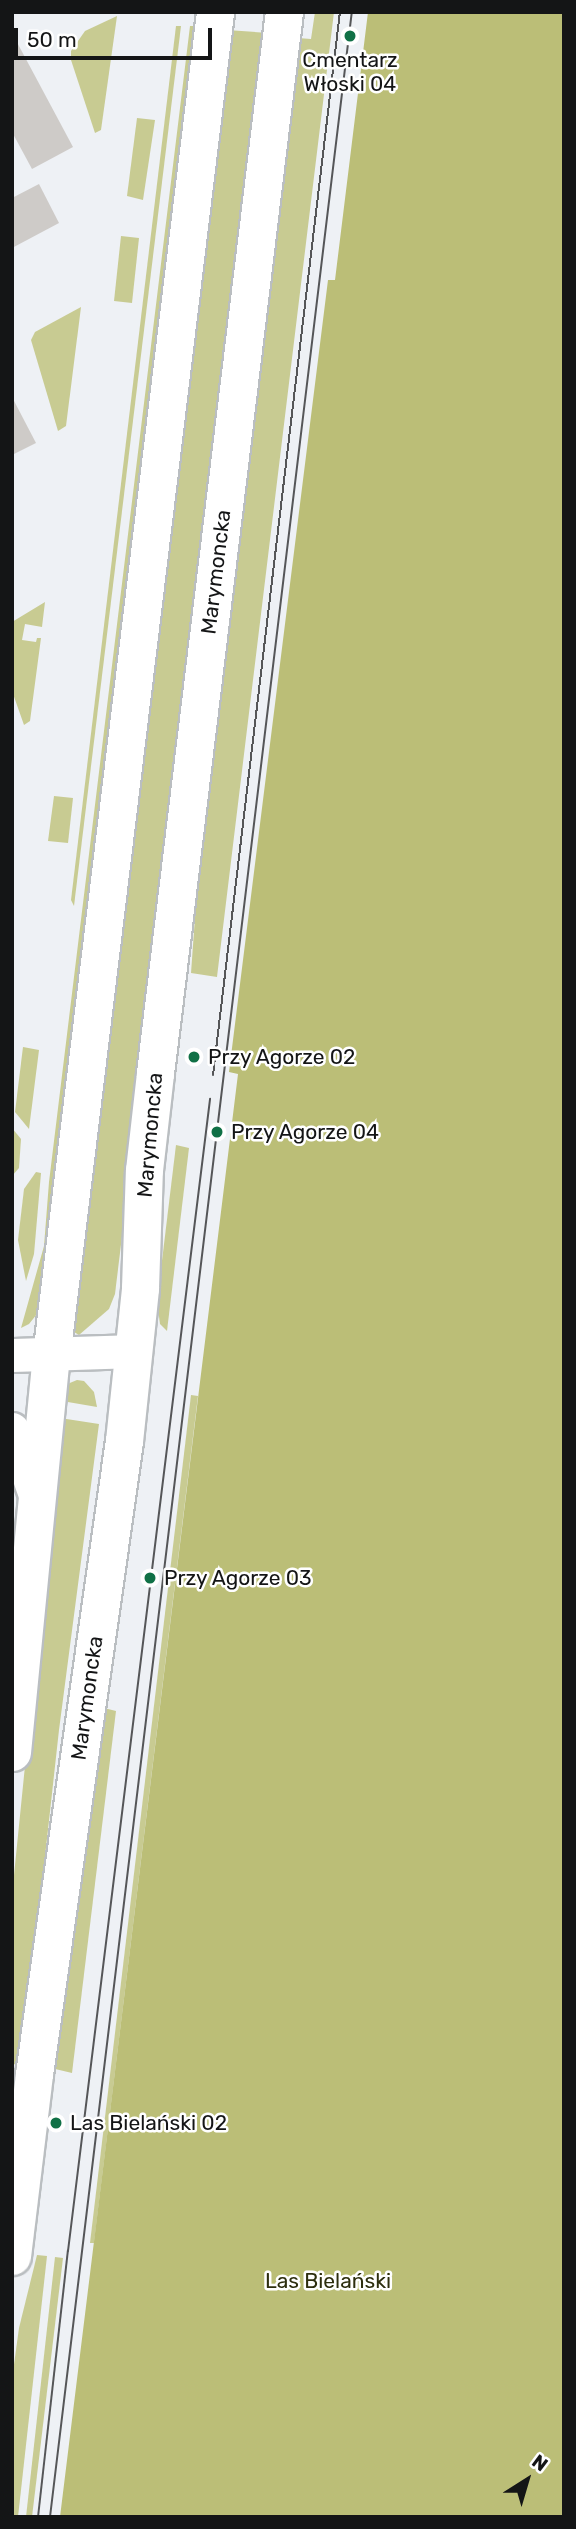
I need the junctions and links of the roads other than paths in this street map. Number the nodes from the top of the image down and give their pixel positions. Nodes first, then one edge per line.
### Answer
1 (215, 12) edge
2 (284, 12) edge
3 (134, 1351) junction
4 (12, 1355) edge
5 (51, 1356) junction
6 (12, 1429) edge
7 (36, 1498) junction
8 (12, 1752) edge
9 (16, 2199) edge
10 (12, 2256) edge

1 - 5 main road
2 - 3 main road, Marymoncka
3 - 5 street
3 - 9 main road, Marymoncka
4 - 5 street
5 - 7 main road
6 - 7 street
7 - 8 main road
9 - 10 main road, Marymoncka

